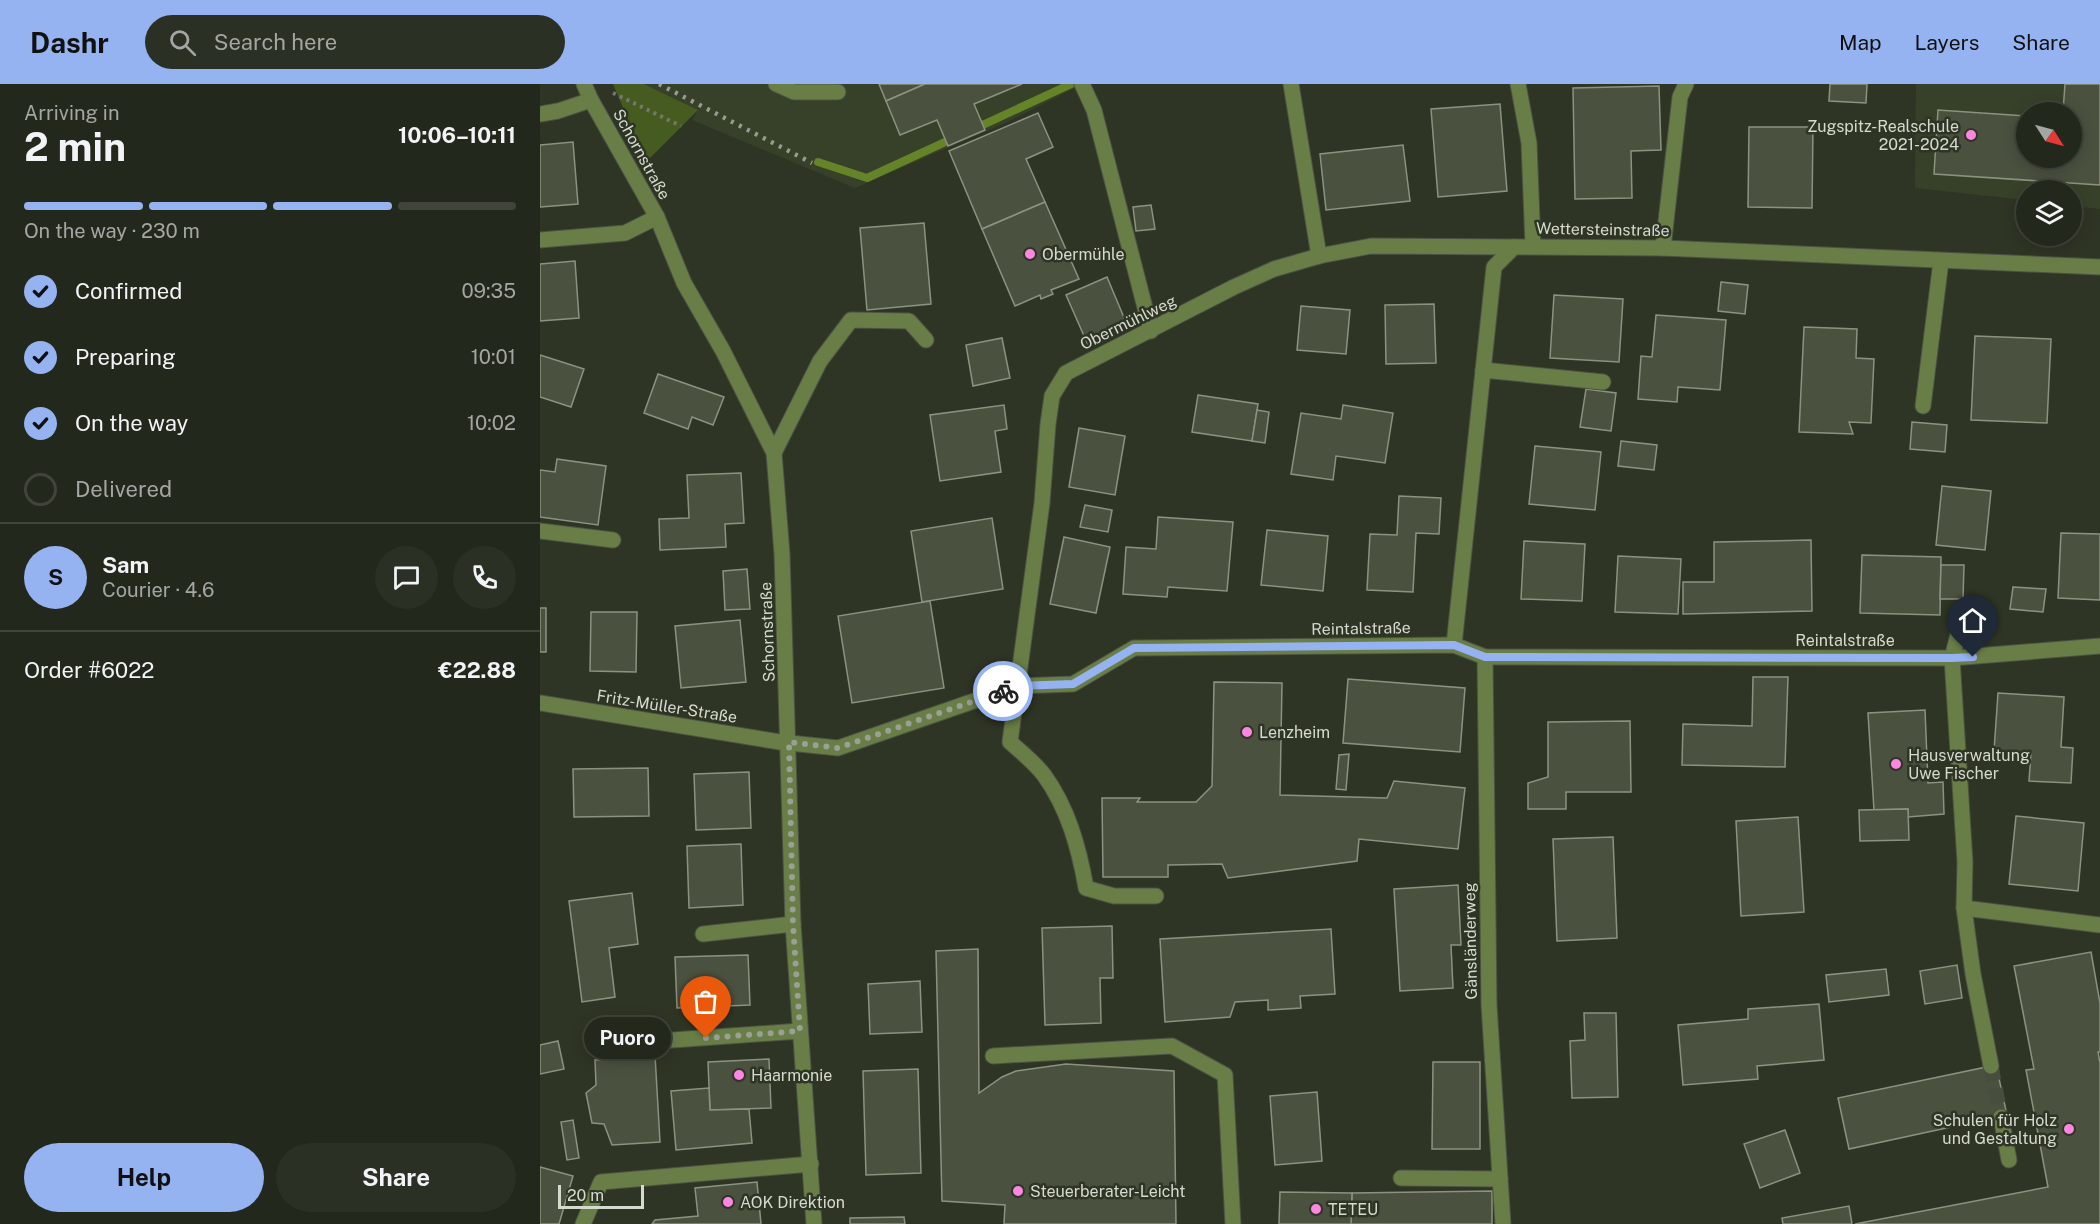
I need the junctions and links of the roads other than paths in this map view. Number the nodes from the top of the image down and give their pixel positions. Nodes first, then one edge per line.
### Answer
1 (584, 84) edge
2 (776, 84) edge
3 (1292, 84) edge
4 (1518, 84) edge
5 (1686, 84) edge
6 (1085, 91) edge
7 (838, 92) dead end
8 (591, 100) junction
9 (540, 114) edge
10 (657, 218) junction
11 (540, 240) edge
12 (1514, 246) junction
13 (1533, 246) junction
14 (1663, 248) junction
15 (1319, 256) junction
16 (1941, 261) junction
17 (2100, 267) edge
18 (1151, 331) junction
19 (926, 340) dead end
20 (1483, 370) junction
21 (1603, 382) dead end
22 (1923, 406) dead end
23 (774, 453) junction
24 (540, 531) edge
25 (613, 540) dead end
26 (1965, 608) dead end
27 (1454, 645) junction
28 (2100, 646) edge
29 (1485, 657) junction
30 (1952, 658) junction
31 (1017, 686) junction
32 (540, 703) edge
33 (789, 742) junction
34 (1156, 896) dead end
35 (1964, 908) junction
36 (793, 924) junction
37 (2100, 925) edge
38 (703, 934) dead end
39 (800, 1031) junction
40 (659, 1041) dead end
41 (993, 1056) dead end
42 (1991, 1066) tunnel mouth
43 (2001, 1117) tunnel mouth
44 (2009, 1160) dead end
45 (811, 1164) junction
46 (1401, 1178) dead end
47 (1500, 1179) junction
48 (583, 1224) edge
49 (814, 1224) edge
50 (1233, 1224) edge
51 (1503, 1224) edge

1 - 8 street, Schornstraße
2 - 7 street
3 - 15 street
4 - 13 street
5 - 14 street
6 - 18 street
8 - 9 street
8 - 10 street, Schornstraße
10 - 11 street
10 - 23 street, Schornstraße
12 - 13 street, Wettersteinstraße
12 - 15 street, Obermühlweg
12 - 20 street, Wettersteinstraße
13 - 14 street, Wettersteinstraße
14 - 16 street, Wettersteinstraße
15 - 18 street, Obermühlweg
16 - 17 street, Wettersteinstraße
16 - 22 street
18 - 31 street, Obermühlweg
19 - 23 street
20 - 21 street
20 - 27 street, Wettersteinstraße
23 - 33 street, Schornstraße
24 - 25 street
26 - 30 street
27 - 29 street, Reintalstraße
27 - 31 street, Reintalstraße
28 - 30 street, Reintalstraße
29 - 30 street, Reintalstraße
29 - 47 street, Gänsländerweg
30 - 35 street
31 - 33 street, Reintalstraße
31 - 34 street, Obermühlweg
32 - 33 street, Fritz-Müller-Straße
33 - 36 street, Schornstraße
35 - 37 street
35 - 42 street
36 - 38 street
36 - 39 street, Schornstraße
39 - 40 street
39 - 45 street, Schornstraße
41 - 50 street
43 - 44 street
45 - 48 street
45 - 49 street, Schornstraße
46 - 47 street
47 - 51 street, Gänsländerweg

